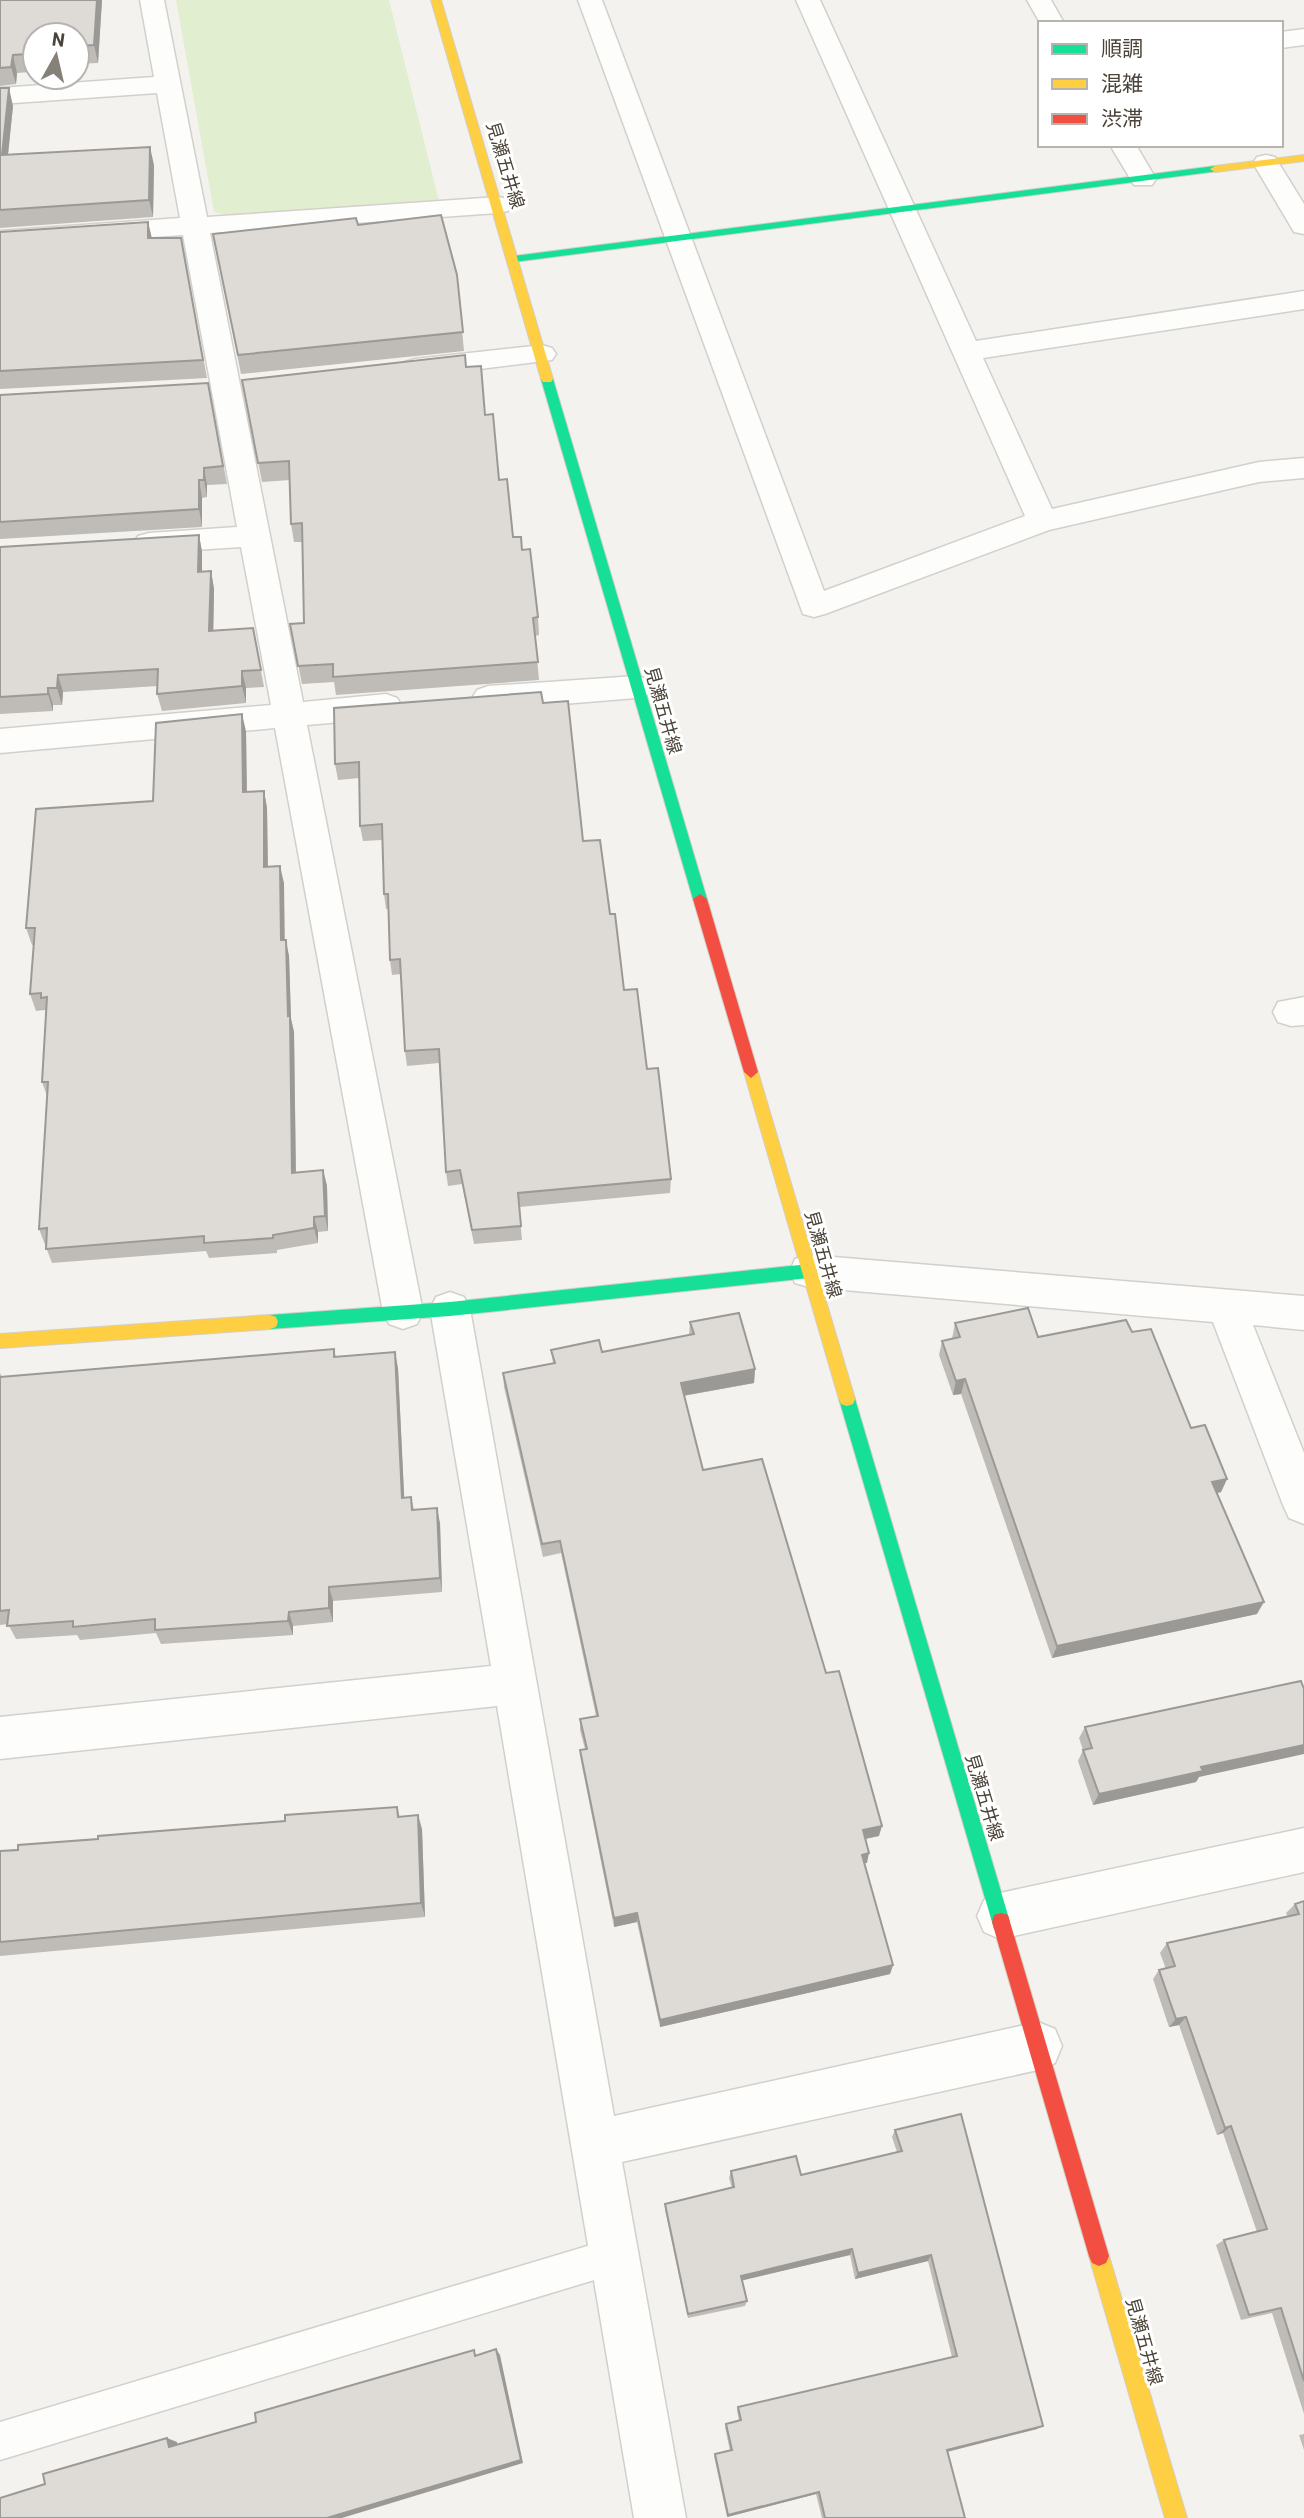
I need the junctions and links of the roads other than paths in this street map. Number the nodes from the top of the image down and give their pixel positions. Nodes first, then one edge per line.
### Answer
1 (152, 0) edge
2 (436, 0) edge
3 (590, 0) edge
4 (808, 0) edge
5 (1039, 0) edge
6 (1051, 21) edge
7 (1304, 37) edge
8 (1283, 40) edge
9 (168, 84) junction
10 (0, 96) edge
11 (1124, 147) edge
12 (1304, 158) edge
13 (1266, 163) junction
14 (1143, 179) junction
15 (498, 205) junction
16 (900, 208) junction
17 (1304, 226) edge
18 (195, 227) junction
19 (680, 237) junction
20 (0, 239) edge
21 (514, 259) junction
22 (1304, 300) edge
23 (965, 352) junction
24 (542, 354) junction
25 (391, 370) edge
26 (1304, 468) edge
27 (1042, 521) junction
28 (254, 536) junction
29 (121, 544) edge
30 (636, 687) junction
31 (455, 701) edge
32 (414, 704) edge
33 (288, 713) junction
34 (0, 741) edge
35 (809, 1271) junction
36 (1227, 1306) junction
37 (450, 1309) junction
38 (403, 1312) junction
39 (1304, 1313) edge
40 (0, 1342) edge
41 (1304, 1505) edge
42 (515, 1684) junction
43 (0, 1738) edge
44 (1304, 1850) edge
45 (1000, 1916) junction
46 (1038, 2046) junction
47 (595, 2144) junction
48 (614, 2256) junction
49 (0, 2441) edge
50 (660, 2518) edge
51 (1176, 2518) edge

1 - 9 street
2 - 15 main road, 見瀬五井線
3 - 19 street
4 - 16 street
5 - 6 street
7 - 8 street
9 - 10 street
9 - 18 street
11 - 14 street
12 - 13 main road
13 - 14 main road
13 - 17 street
14 - 16 main road
15 - 18 street
15 - 21 main road, 見瀬五井線
16 - 19 main road
16 - 23 street
18 - 20 street
18 - 28 street
19 - 21 main road
19 - 27 street
21 - 24 main road, 見瀬五井線
22 - 23 street
23 - 27 street
24 - 25 street
24 - 30 main road, 見瀬五井線
26 - 27 street
28 - 29 street
28 - 33 street
30 - 31 street
30 - 35 main road, 見瀬五井線
32 - 33 street
33 - 34 street
33 - 38 street
35 - 36 street
35 - 37 main road
35 - 45 main road, 見瀬五井線
36 - 39 street
36 - 41 street
37 - 38 main road
37 - 42 street
38 - 40 main road
42 - 43 street
42 - 47 street
44 - 45 street
45 - 46 main road, 見瀬五井線
46 - 47 street
46 - 51 main road, 見瀬五井線
47 - 48 street
48 - 49 lane
48 - 50 street

